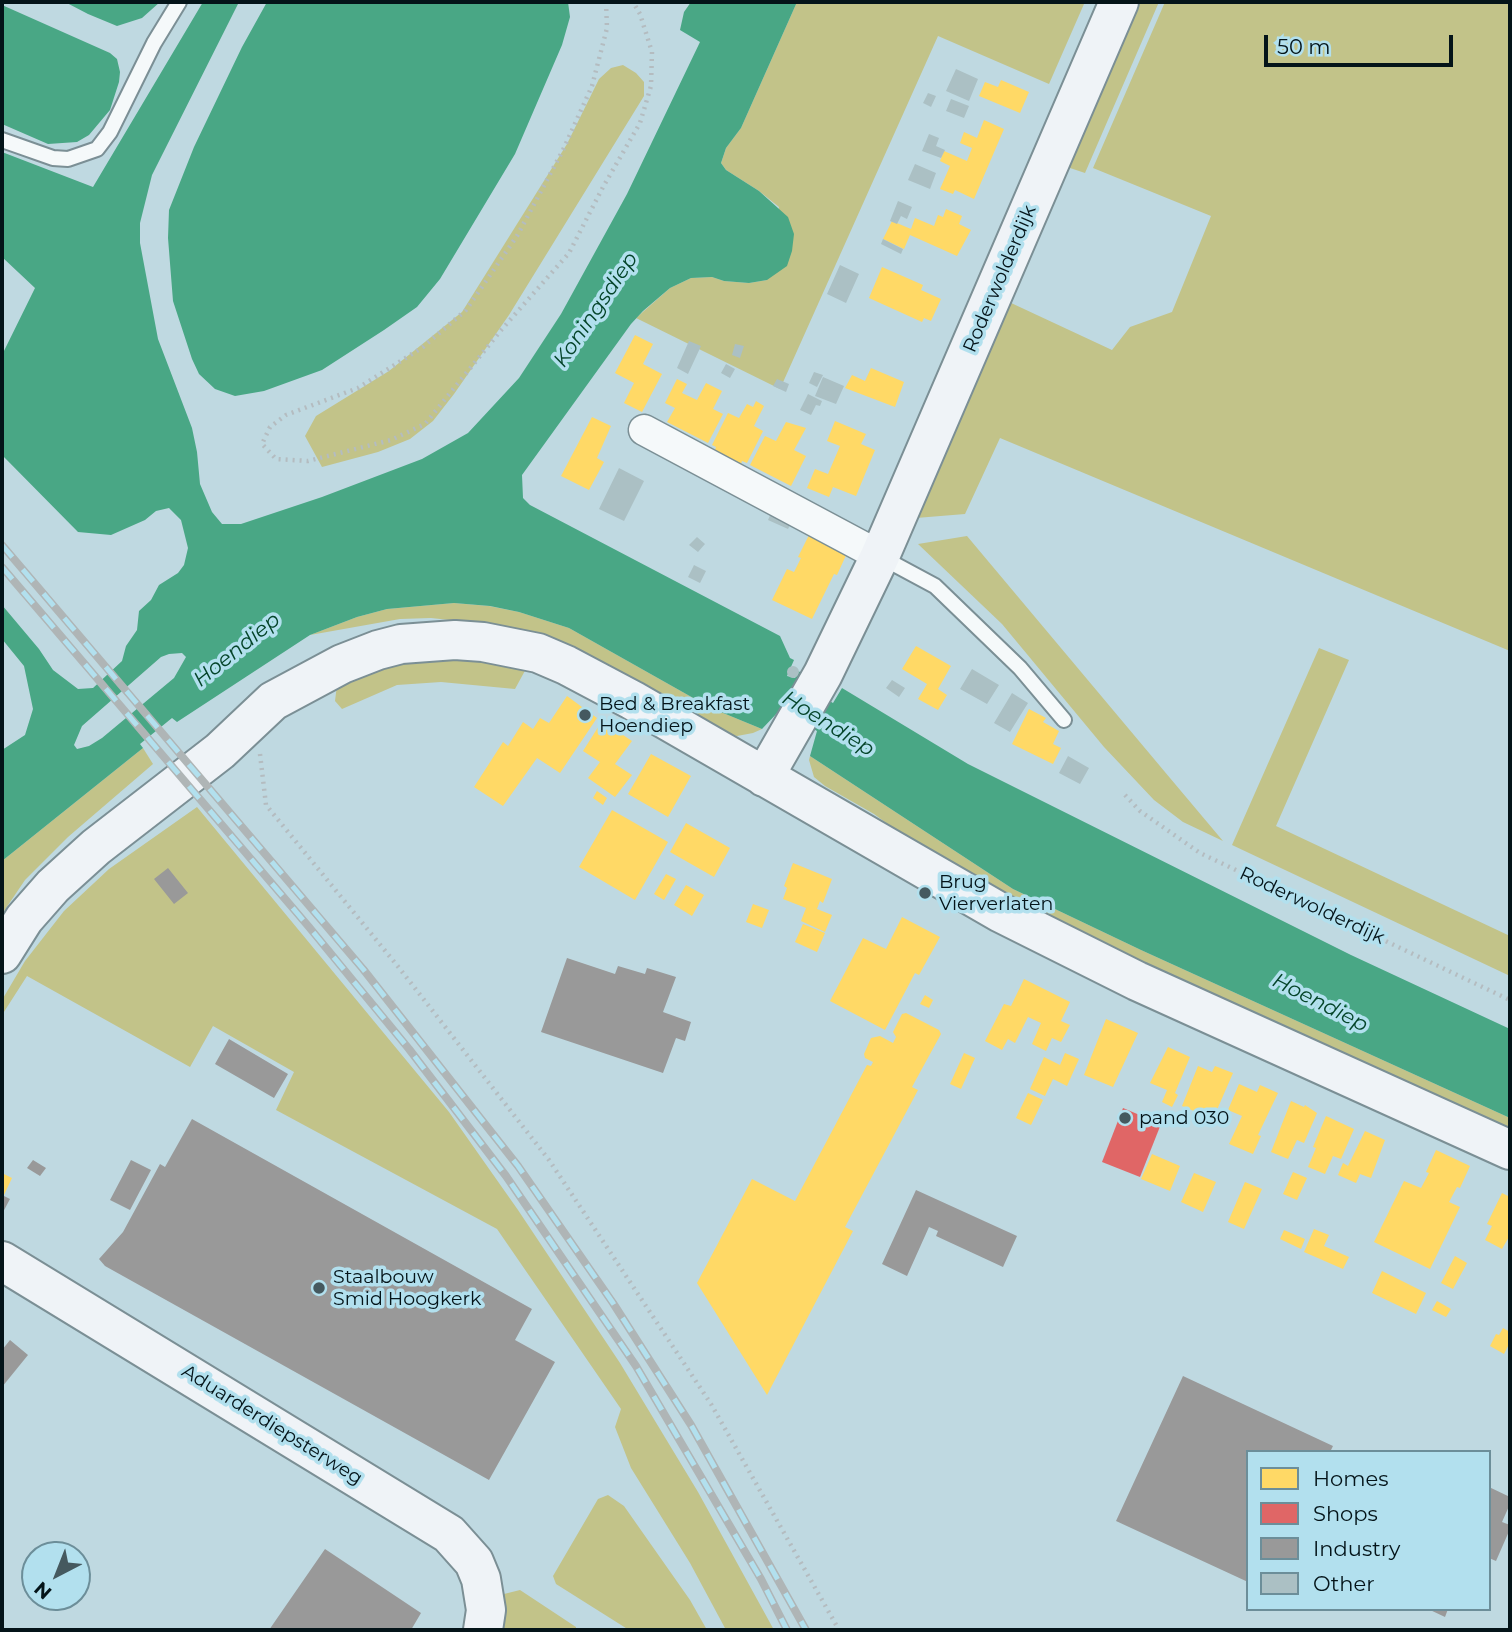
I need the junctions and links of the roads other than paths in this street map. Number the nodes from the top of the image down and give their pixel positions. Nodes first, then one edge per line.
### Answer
1 (179, 2) edge
2 (1119, 2) edge
3 (2, 139) edge
4 (643, 430) dead end
5 (880, 556) junction
6 (1064, 720) dead end
7 (764, 777) junction
8 (2, 954) edge
9 (1510, 1150) edge
10 (2, 1261) edge
11 (483, 1630) edge

1 - 3 lane
2 - 5 main road, Roderwolderdijk
4 - 5 street
5 - 6 lane
5 - 7 main road, Roderwolderdijk
7 - 8 main road
7 - 9 main road
10 - 11 main road, Aduarderdiepsterweg

